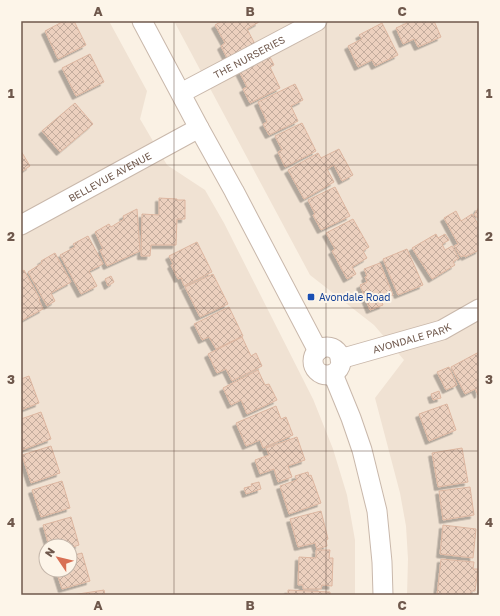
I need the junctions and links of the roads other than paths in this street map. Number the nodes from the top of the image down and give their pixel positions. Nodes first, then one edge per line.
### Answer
1 (142, 21) edge
2 (317, 21) edge
3 (181, 93) junction
4 (199, 128) junction
5 (21, 225) edge
6 (479, 309) edge
7 (336, 368) junction
8 (383, 595) edge

1 - 3 street
2 - 3 street, THE NURSERIES
3 - 4 street
4 - 5 street, BELLEVUE AVENUE
4 - 7 street
6 - 7 street, AVONDALE PARK
7 - 8 street

